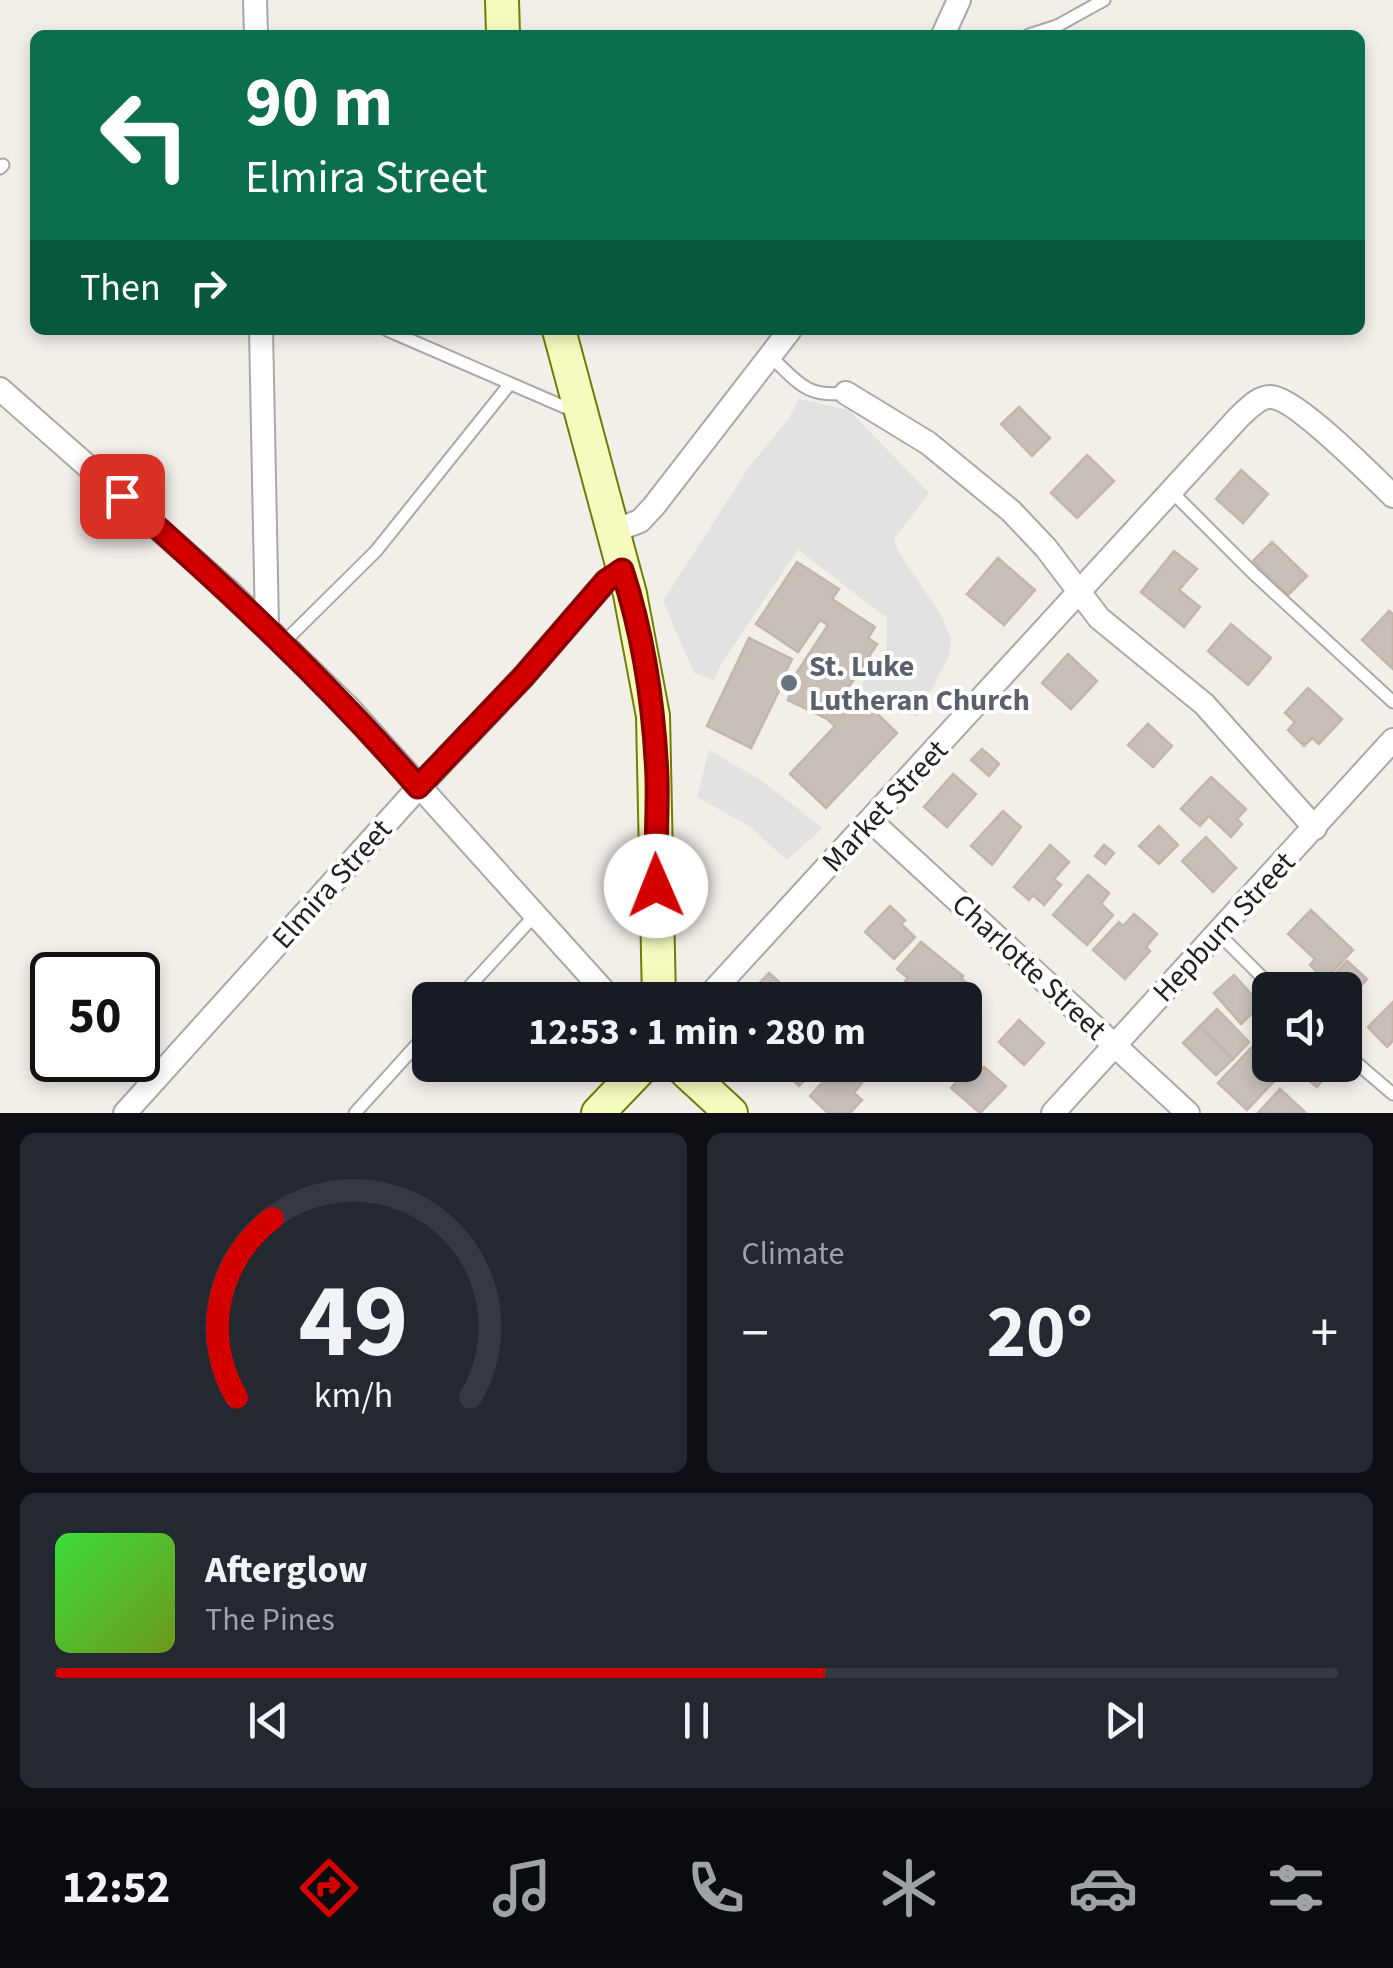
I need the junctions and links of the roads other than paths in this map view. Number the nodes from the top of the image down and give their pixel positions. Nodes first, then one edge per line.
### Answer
1 (256, 0) edge
2 (502, 0) edge
3 (960, 0) edge
4 (1104, 0) edge
5 (256, 30) edge
6 (502, 30) edge
7 (945, 30) edge
8 (1044, 30) edge
9 (260, 335) edge
10 (398, 335) edge
11 (560, 335) edge
12 (786, 335) edge
13 (771, 357) junction
14 (509, 384) junction
15 (0, 389) edge
16 (846, 393) joint
17 (581, 415) junction
18 (1172, 492) junction
19 (1393, 496) edge
20 (614, 531) junction
21 (622, 570) junction
22 (1080, 593) junction
23 (275, 635) junction
24 (1393, 702) edge
25 (1393, 740) edge
26 (418, 787) junction
27 (871, 821) junction
28 (1315, 828) junction
29 (535, 914) junction
30 (1218, 933) junction
31 (1258, 972) edge
32 (474, 982) edge
33 (596, 982) edge
34 (659, 982) edge
35 (722, 982) edge
36 (1114, 1046) junction
37 (412, 1050) edge
38 (1362, 1068) edge
39 (628, 1082) edge
40 (697, 1082) edge
41 (1393, 1094) edge
42 (125, 1113) edge
43 (356, 1113) edge
44 (598, 1113) edge
45 (731, 1113) edge
46 (1053, 1113) edge
47 (1188, 1113) edge

1 - 5 street
2 - 6 main road
3 - 7 street
4 - 8 lane
9 - 23 street
10 - 14 lane
11 - 17 main road
12 - 13 street
13 - 16 lane
13 - 20 street
14 - 17 lane
14 - 23 lane
15 - 23 street
16 - 22 street
17 - 20 main road
18 - 19 street, Market Street
18 - 22 street, Market Street
18 - 24 lane
20 - 21 main road
21 - 26 street, Elmira Street
21 - 34 main road
22 - 27 street, Market Street
22 - 28 street
23 - 26 street
25 - 28 street, Hepburn Street
26 - 29 street
26 - 42 street, Elmira Street
27 - 35 street, Market Street
27 - 36 street, Charlotte Street
28 - 30 street, Hepburn Street
29 - 32 lane
29 - 33 street
30 - 31 lane
30 - 36 street, Hepburn Street
36 - 46 street, Hepburn Street
36 - 47 street, Charlotte Street
37 - 43 lane
38 - 41 lane
39 - 44 main road
40 - 45 main road

